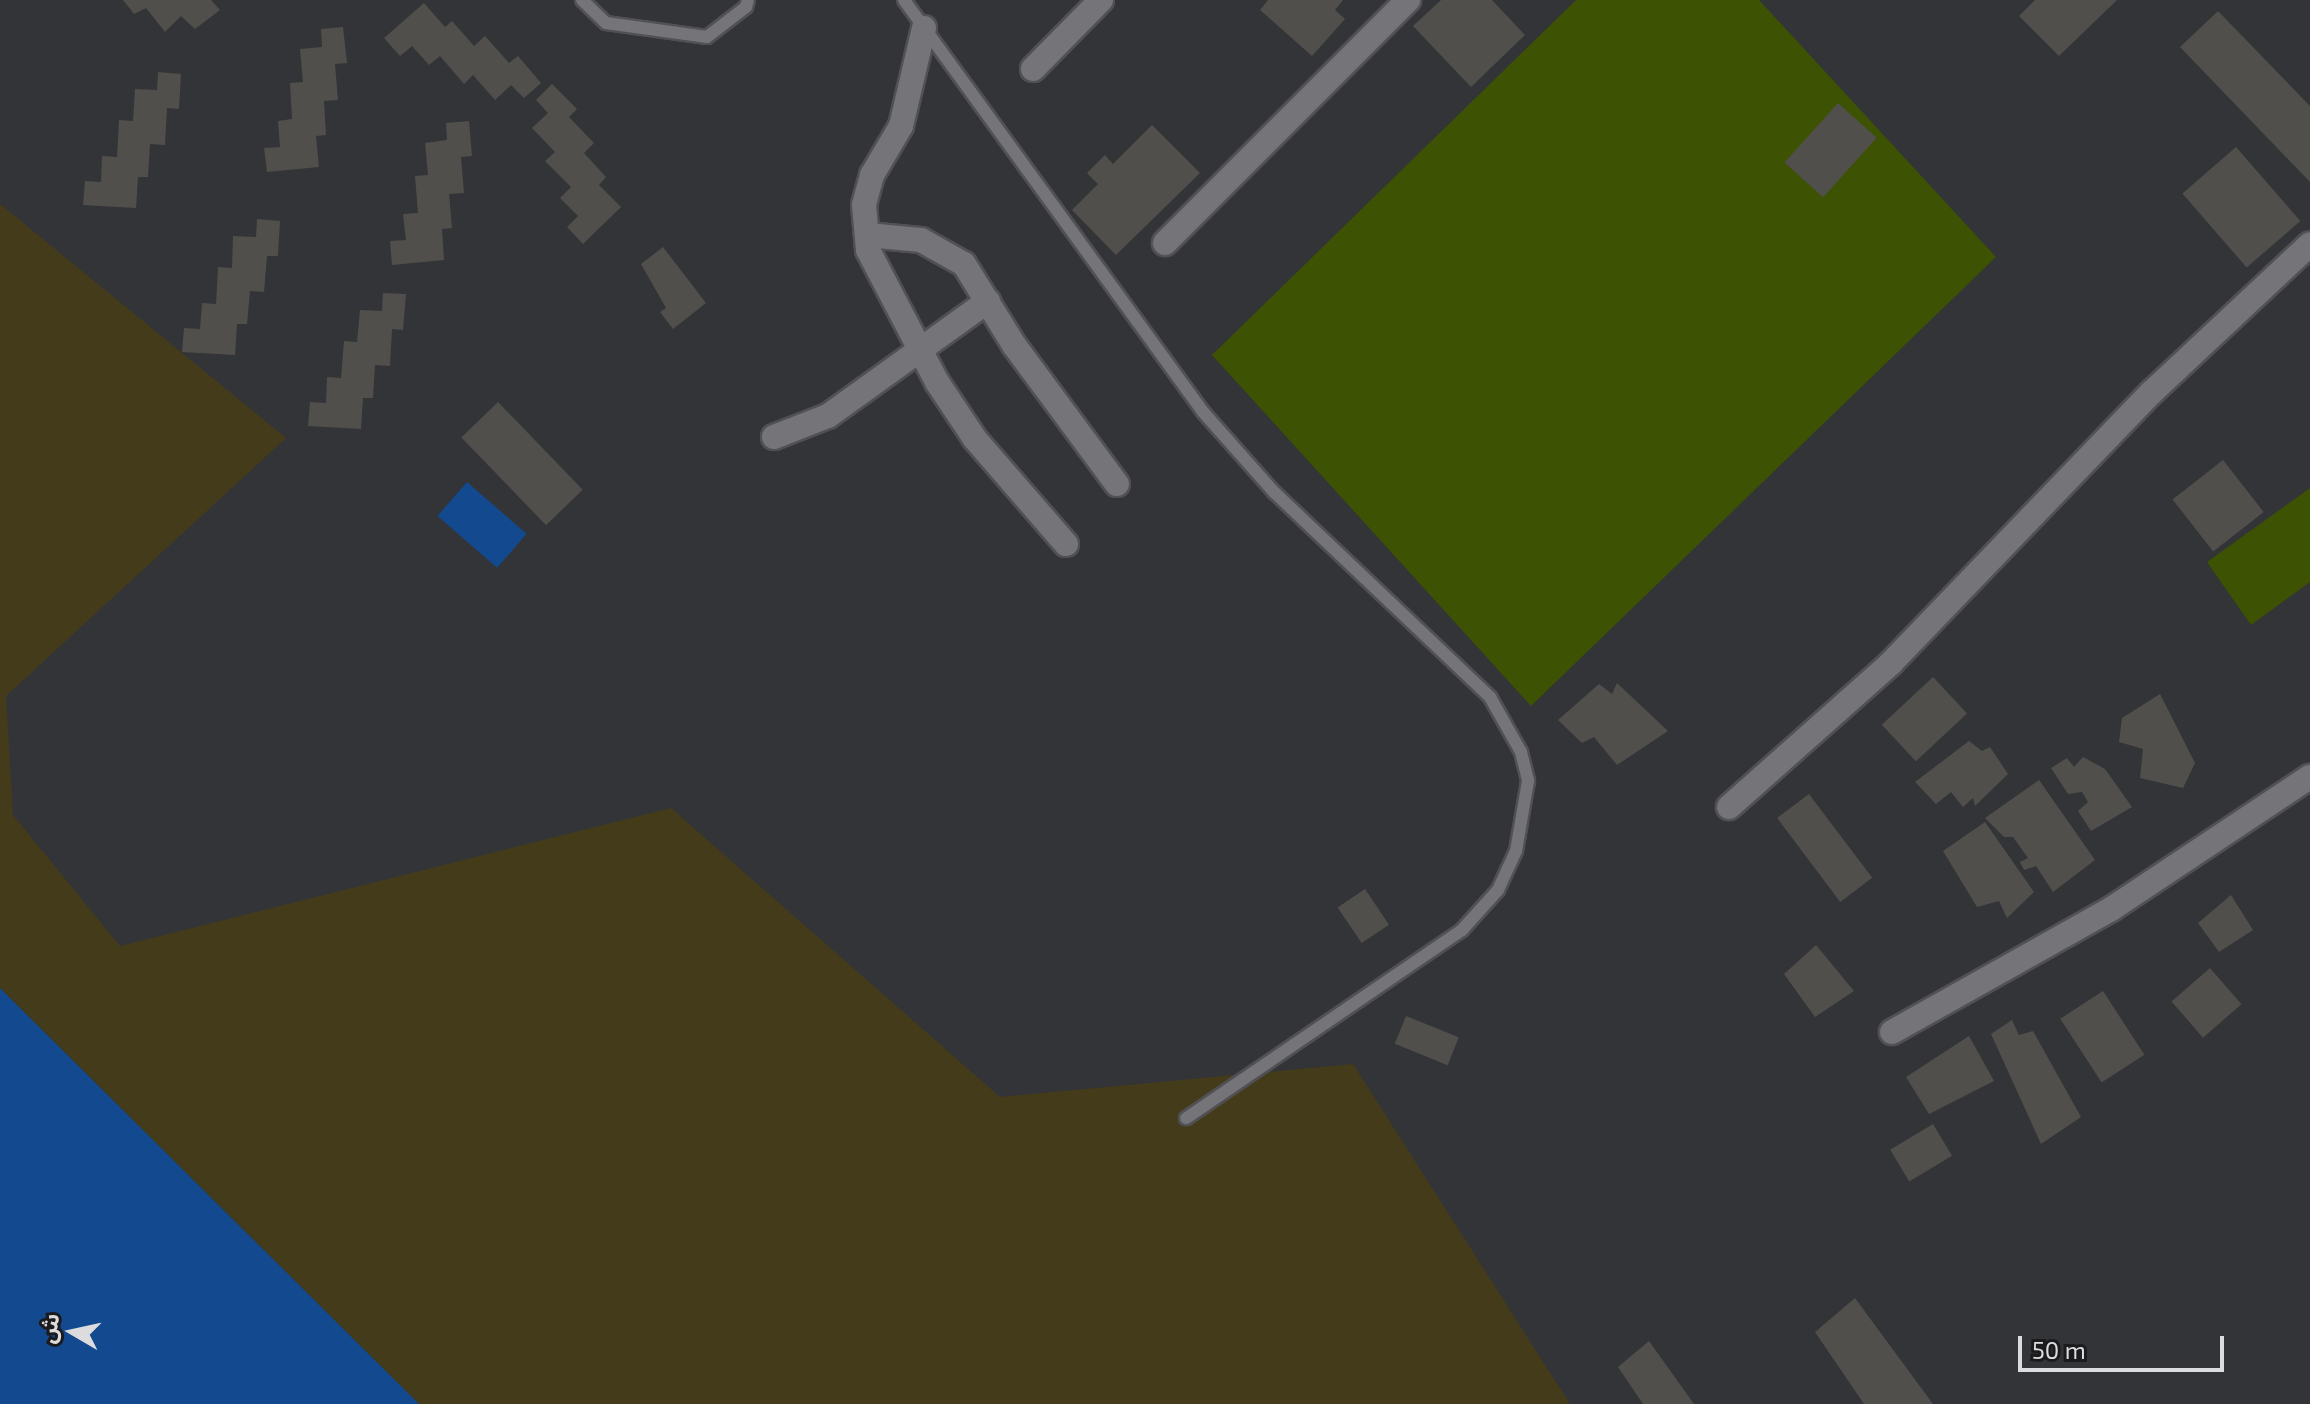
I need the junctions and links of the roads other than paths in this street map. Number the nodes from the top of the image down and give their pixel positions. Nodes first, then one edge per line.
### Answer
1 (582, 0) edge
2 (748, 0) edge
3 (904, 0) edge
4 (1101, 0) edge
5 (1408, 0) edge
6 (924, 28) junction
7 (1033, 69) dead end
8 (867, 235) junction
9 (1165, 243) dead end
10 (2310, 244) edge
11 (988, 301) junction
12 (921, 353) junction
13 (774, 437) dead end
14 (1117, 484) dead end
15 (1066, 544) dead end
16 (2310, 777) edge
17 (1729, 807) dead end
18 (1892, 1032) dead end
19 (1186, 1118) dead end

1 - 2 lane
3 - 6 lane
4 - 7 street
5 - 9 street
6 - 8 street
6 - 19 lane
8 - 11 street
8 - 12 street
10 - 17 street
11 - 12 street
11 - 14 street
12 - 13 street
12 - 15 street
16 - 18 street

